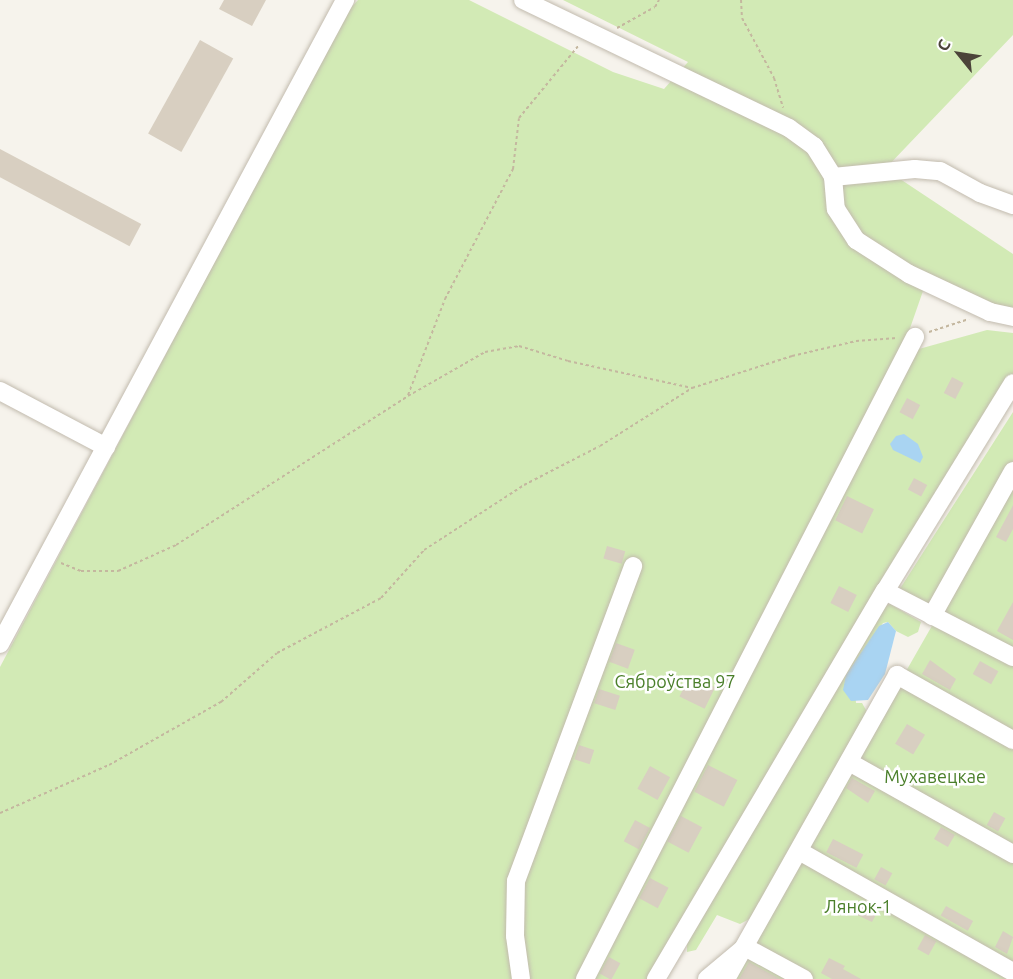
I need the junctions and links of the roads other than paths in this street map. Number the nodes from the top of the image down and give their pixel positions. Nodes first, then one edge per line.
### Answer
1 (345, 0) edge
2 (523, 0) edge
3 (833, 177) junction
4 (1013, 205) edge
5 (1013, 317) edge
6 (915, 337) road end
7 (1013, 383) edge
8 (0, 391) edge
9 (106, 447) junction
10 (1013, 471) edge
11 (633, 566) dead end
12 (885, 591) junction
13 (932, 616) junction
14 (0, 644) edge
15 (1013, 657) edge
16 (1013, 740) edge
17 (849, 762) junction
18 (799, 850) junction
19 (1013, 854) edge
20 (745, 947) junction
21 (1013, 972) edge
22 (521, 979) edge
23 (585, 979) edge
24 (656, 979) edge
25 (707, 979) edge
26 (726, 979) edge
27 (804, 979) edge

1 - 9 street
2 - 3 street
3 - 4 street
3 - 5 street
6 - 23 street
7 - 12 street
8 - 9 street
9 - 14 street
10 - 13 street
11 - 22 street
12 - 13 street
12 - 24 street
13 - 15 street
16 - 17 street
17 - 18 street
17 - 19 street
18 - 20 street
18 - 21 street
20 - 25 street
20 - 26 street
20 - 27 street

